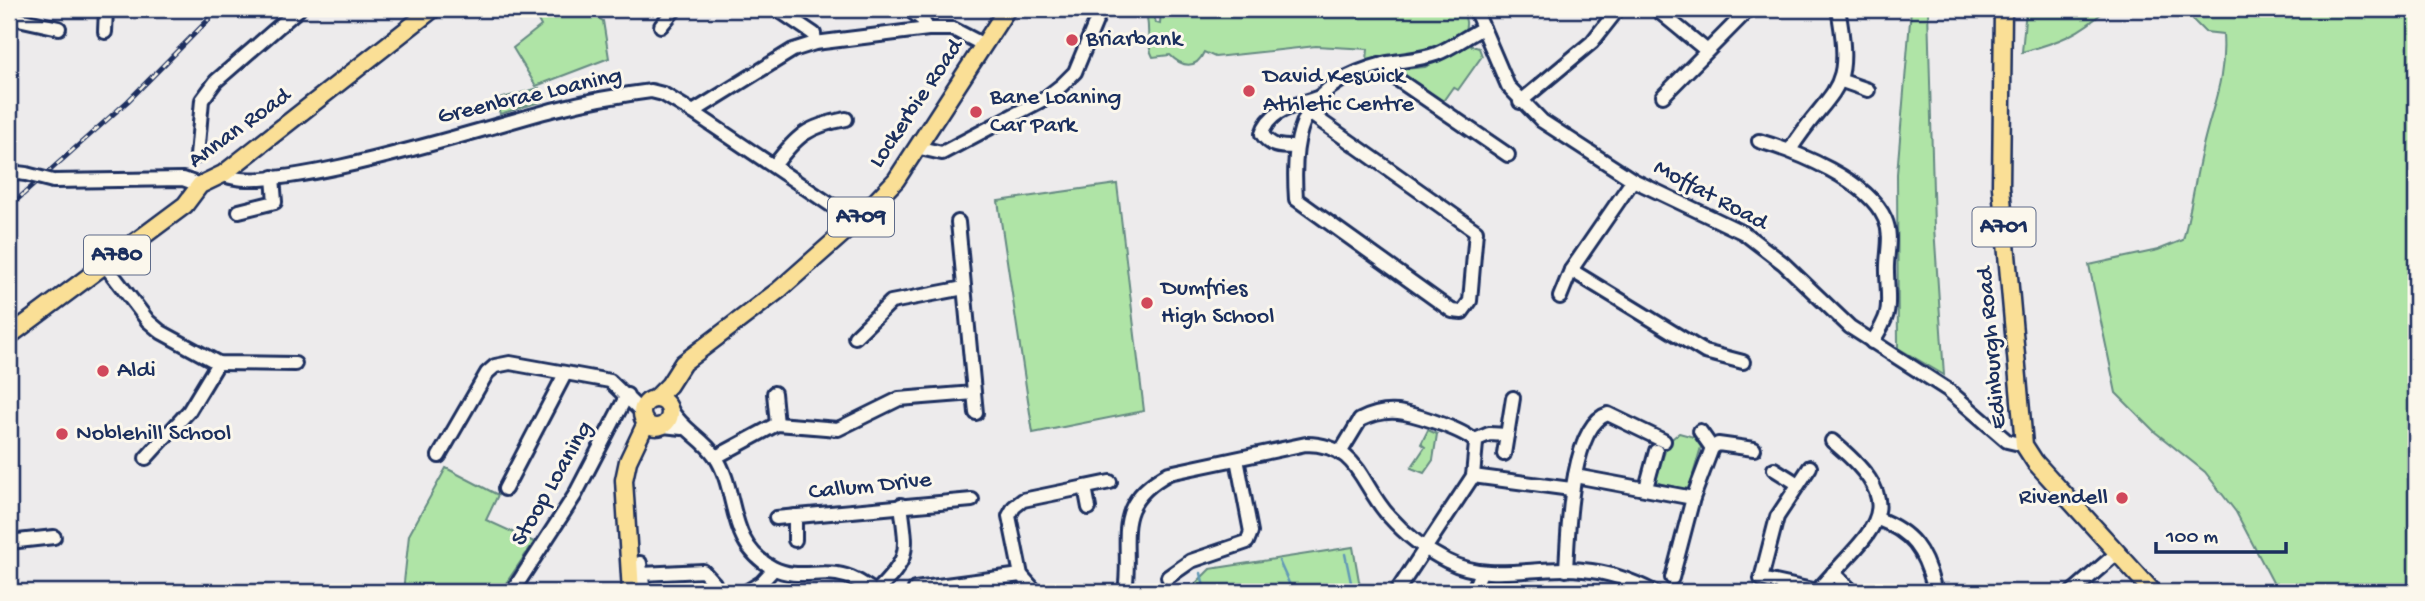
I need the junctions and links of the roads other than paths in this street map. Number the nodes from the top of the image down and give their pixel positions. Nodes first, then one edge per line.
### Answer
1 (106, 9) edge
2 (299, 9) edge
3 (433, 9) edge
4 (675, 9) edge
5 (777, 9) edge
6 (908, 9) edge
7 (1007, 9) edge
8 (1101, 9) edge
9 (1475, 9) edge
10 (1618, 9) edge
11 (1656, 9) edge
12 (1749, 9) edge
13 (1838, 9) edge
14 (2003, 9) edge
15 (9, 17) edge
16 (661, 26) dead end
17 (59, 28) dead end
18 (1483, 28) junction
19 (928, 29) junction
20 (104, 32) dead end
21 (816, 43) junction
22 (984, 45) junction
23 (1706, 50) junction
24 (1384, 64) junction
25 (1842, 81) junction
26 (1868, 90) dead end
27 (1663, 96) dead end
28 (1317, 98) junction
29 (1520, 103) junction
30 (693, 112) junction
31 (1308, 112) junction
32 (846, 119) dead end
33 (1759, 141) dead end
34 (1294, 146) junction
35 (919, 148) junction
36 (1790, 150) junction
37 (1508, 155) dead end
38 (197, 156) dead end
39 (774, 166) junction
40 (9, 172) edge
41 (223, 174) junction
42 (273, 177) junction
43 (1633, 180) junction
44 (200, 185) junction
45 (239, 211) dead end
46 (856, 222) junction
47 (958, 222) dead end
48 (104, 265) junction
49 (1571, 270) junction
50 (964, 288) junction
51 (1560, 297) dead end
52 (9, 336) edge
53 (855, 337) dead end
54 (1872, 342) junction
55 (1743, 362) dead end
56 (218, 363) junction
57 (295, 364) dead end
58 (565, 374) junction
59 (774, 393) dead end
60 (974, 393) junction
61 (627, 395) junction
62 (1513, 398) dead end
63 (655, 413) junction
64 (976, 413) dead end
65 (777, 424) junction
66 (1700, 431) dead end
67 (1507, 435) junction
68 (1475, 440) junction
69 (1832, 441) dead end
70 (2024, 445) junction
71 (1712, 448) junction
72 (1754, 449) dead end
73 (1340, 453) junction
74 (1504, 454) dead end
75 (439, 456) dead end
76 (146, 457) dead end
77 (716, 457) junction
78 (1237, 458) junction
79 (1810, 467) dead end
80 (1774, 469) dead end
81 (1473, 476) junction
82 (1575, 476) junction
83 (1110, 482) dead end
84 (1798, 484) junction
85 (957, 486) dead end
86 (1085, 487) junction
87 (1646, 488) junction
88 (505, 489) dead end
89 (1571, 489) junction
90 (1693, 498) junction
91 (950, 500) junction
92 (972, 500) dead end
93 (901, 505) junction
94 (1089, 508) dead end
95 (795, 516) junction
96 (776, 518) dead end
97 (1878, 519) junction
98 (54, 537) dead end
99 (795, 540) dead end
100 (9, 542) edge
101 (1426, 549) junction
102 (2117, 552) junction
103 (774, 569) junction
104 (1566, 570) junction
105 (1481, 572) junction
106 (1833, 573) junction
107 (1021, 575) junction
108 (1168, 577) dead end
109 (1672, 578) dead end
110 (639, 579) edge
111 (1933, 584) dead end
112 (1399, 588) dead end
113 (915, 589) dead end
114 (937, 590) edge
115 (512, 592) edge
116 (717, 592) edge
117 (746, 592) edge
118 (876, 592) edge
119 (1036, 592) edge
120 (1125, 592) edge
121 (1473, 592) edge
122 (1654, 592) edge
123 (1817, 592) edge
124 (1853, 592) edge
125 (2073, 592) edge
126 (2153, 592) edge

1 - 20 street
2 - 38 street
3 - 41 main road, Annan Road / A780
4 - 16 street
5 - 21 street
6 - 19 street
7 - 22 main road, Lockerbie Road / A709
8 - 35 street
9 - 18 street, Moffat Road
10 - 29 street
11 - 23 street
12 - 23 street
13 - 25 street
14 - 70 main road, Edinburgh Road / A701
15 - 17 street
18 - 24 street
18 - 29 street, Moffat Road
19 - 21 street
19 - 22 street
21 - 30 street
22 - 35 main road, Lockerbie Road / A709
23 - 27 street
24 - 28 street
24 - 37 street
25 - 26 street
25 - 36 street
28 - 31 street
28 - 34 street
29 - 43 street, Moffat Road
30 - 39 street, Greenbrae Loaning
30 - 42 street, Greenbrae Loaning
31 - 34 street
31 - 34 street
32 - 39 street
33 - 36 street
35 - 46 main road, Lockerbie Road / A709
36 - 54 street
39 - 46 street, Greenbrae Loaning
40 - 44 street, bridge
41 - 42 street, Greenbrae Loaning
41 - 44 main road, Annan Road / A780
42 - 45 street
43 - 49 street
43 - 54 street, Moffat Road
44 - 48 main road, Annan Road / A780
46 - 63 main road, Lockerbie Road / A709
47 - 50 street
48 - 52 main road, Annan Road / A780
48 - 56 street
49 - 51 street
49 - 55 street
50 - 53 street
50 - 60 street
54 - 70 street, Moffat Road
56 - 57 street
56 - 76 street
58 - 61 street
58 - 75 street
58 - 88 street
59 - 65 street
60 - 64 street
60 - 65 street
61 - 63 street
61 - 115 street, Stoop Loaning
62 - 67 street
63 - 77 street
63 - 110 main road
65 - 77 street
66 - 71 street
67 - 68 street
67 - 74 street
68 - 73 street
68 - 81 street
69 - 97 street
70 - 102 main road, Edinburgh Road
71 - 72 street
71 - 90 street
73 - 78 street
73 - 101 street
77 - 103 street
78 - 108 street
78 - 120 street
79 - 84 street
80 - 84 street
81 - 89 street
81 - 101 street
82 - 87 street
82 - 87 street
82 - 89 street
83 - 86 street
84 - 123 street
85 - 91 street, Callum Drive
86 - 94 street
86 - 107 street
87 - 90 street
89 - 104 street
90 - 109 street
91 - 92 street, Callum Drive
91 - 93 street, Callum Drive
93 - 95 street, Callum Drive
93 - 118 street
95 - 96 street, Callum Drive
95 - 99 street, Callum Drive
97 - 106 street
97 - 111 street
98 - 100 street
101 - 105 street
101 - 112 street
102 - 125 street
102 - 126 main road, Edinburgh Road
103 - 117 street
103 - 118 street
104 - 105 street
104 - 122 street
105 - 121 street
106 - 123 street
106 - 124 street
107 - 114 street
107 - 119 street
110 - 116 street
113 - 114 street

